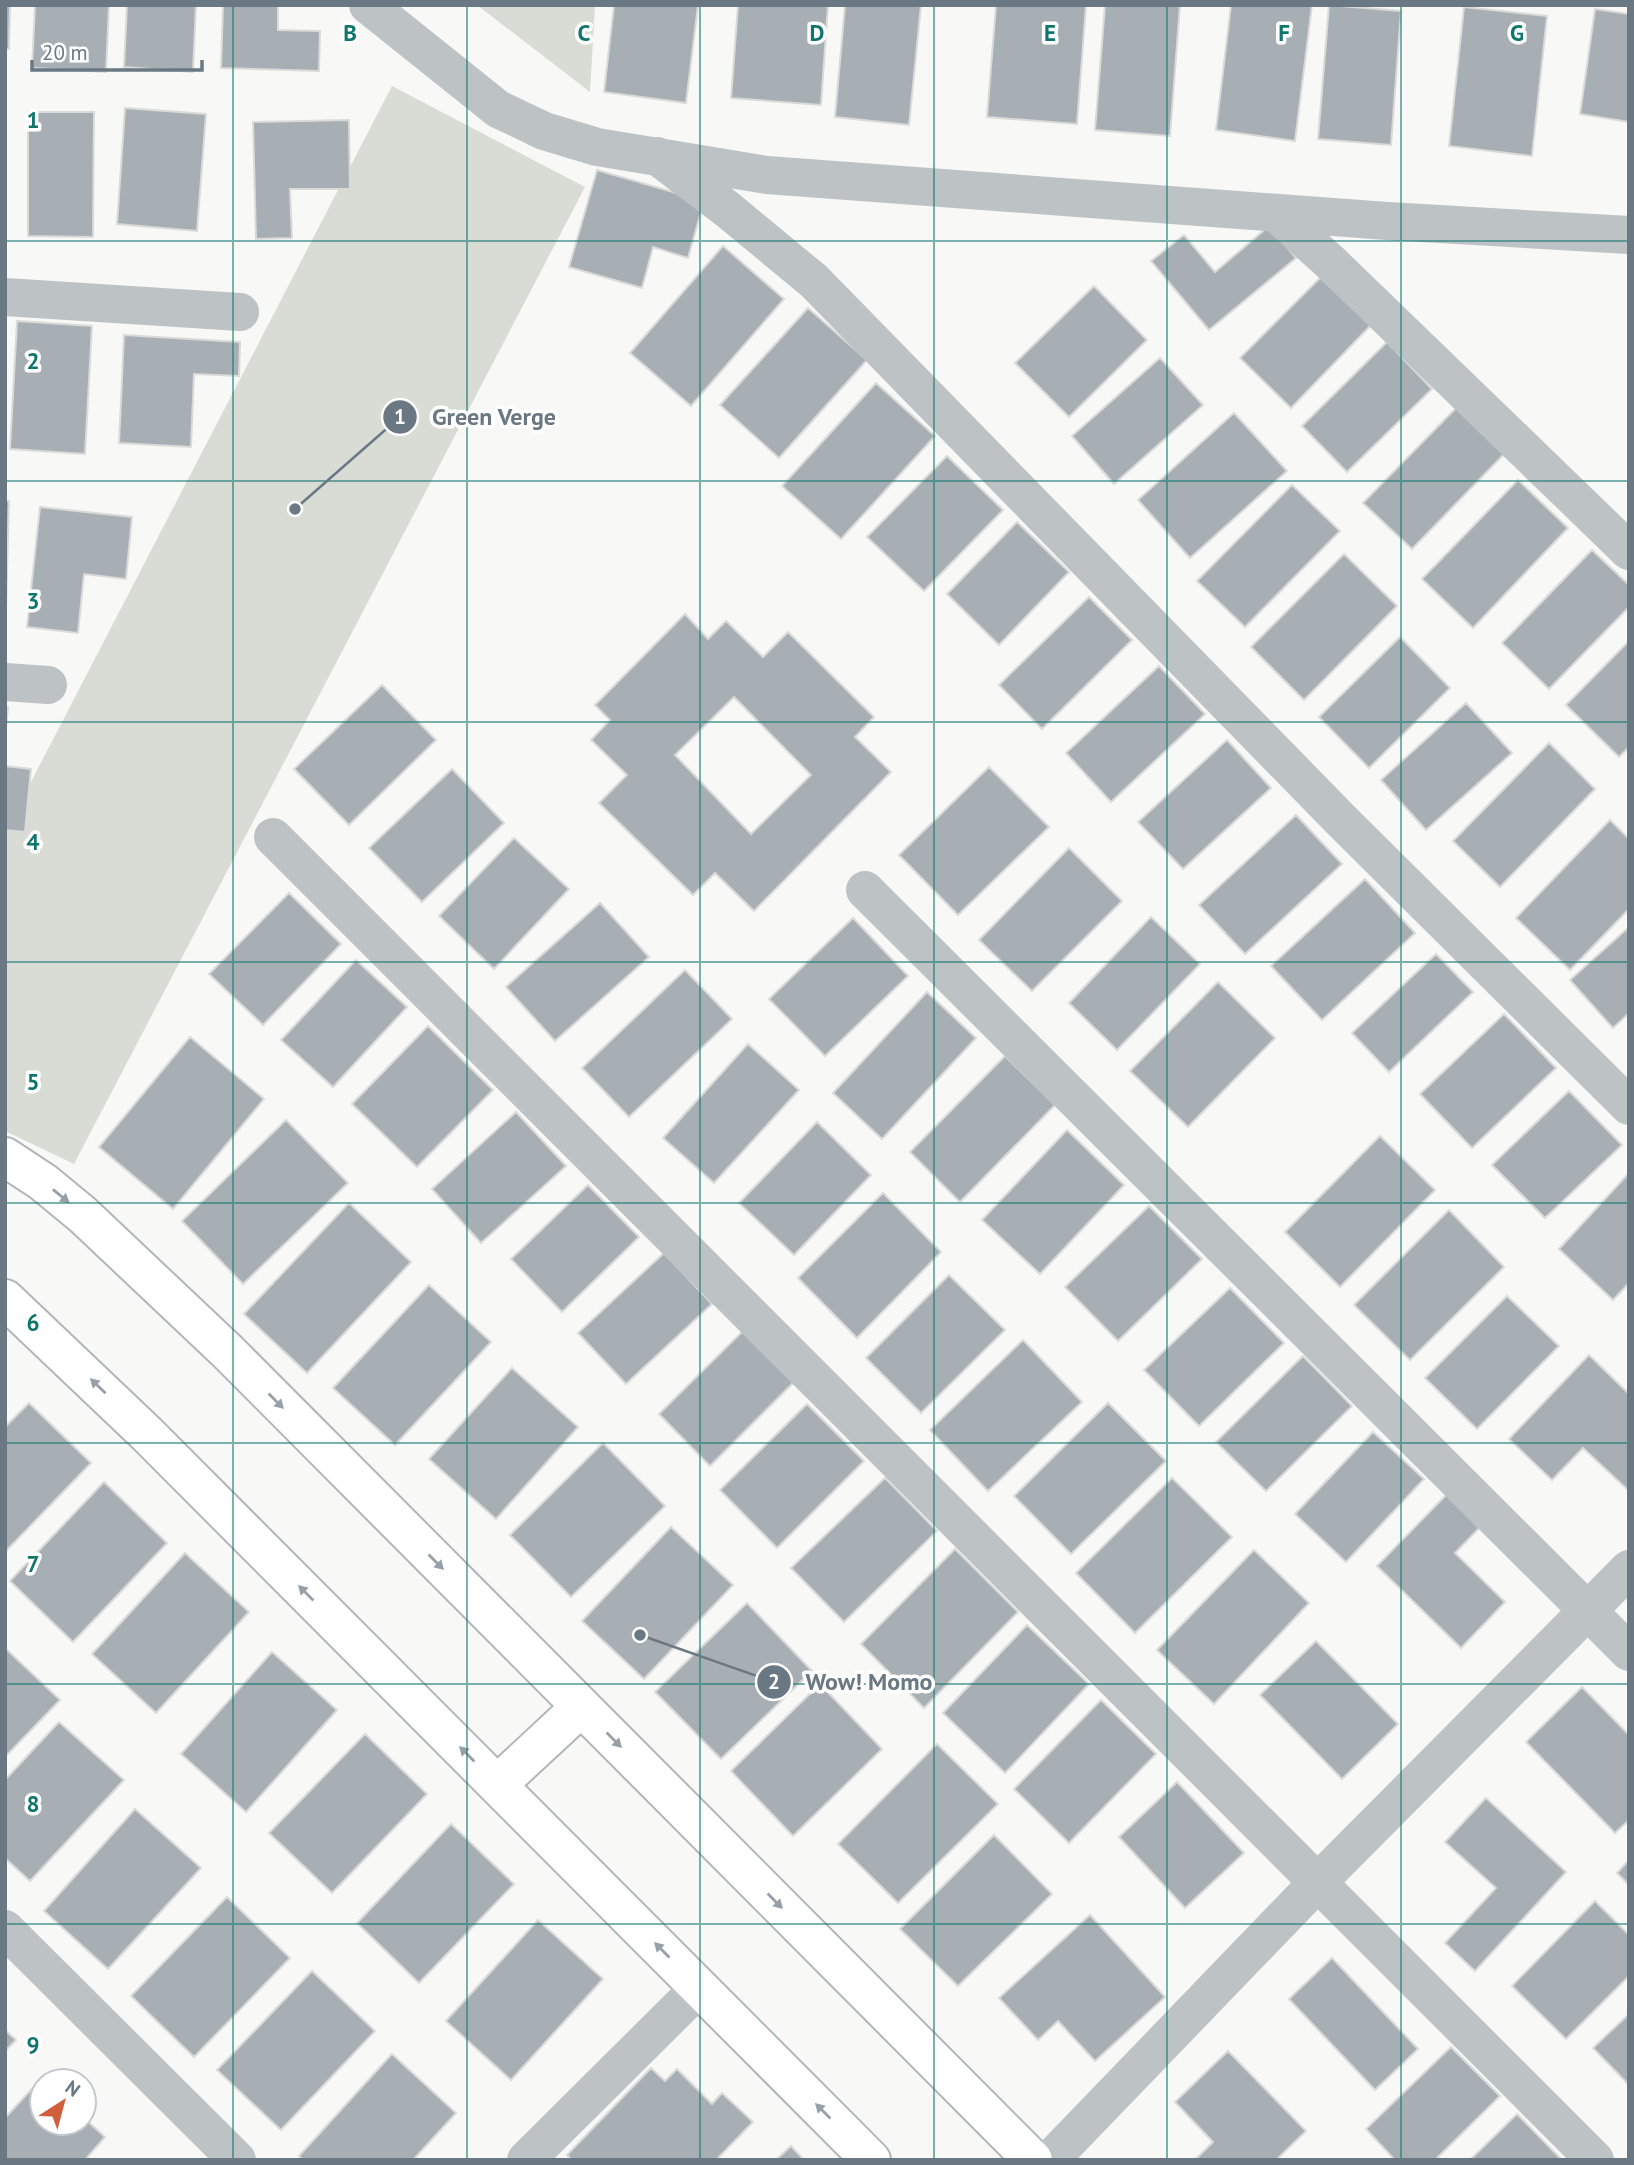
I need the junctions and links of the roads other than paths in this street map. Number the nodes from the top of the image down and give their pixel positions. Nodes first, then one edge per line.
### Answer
1 (368, 5) edge
2 (657, 156) junction
3 (1276, 213) junction
4 (1629, 235) edge
5 (5, 297) edge
6 (240, 312) dead end
7 (1629, 551) edge
8 (5, 682) edge
9 (48, 685) dead end
10 (273, 837) dead end
11 (865, 890) dead end
12 (1629, 1106) edge
13 (8, 1166) edge
14 (5, 1299) edge
15 (1629, 1569) edge
16 (1587, 1611) junction
17 (1629, 1652) edge
18 (581, 1707) junction
19 (497, 1784) junction
20 (1317, 1883) junction
21 (5, 1929) edge
22 (698, 1986) junction
23 (237, 2160) edge
24 (526, 2160) edge
25 (871, 2160) edge
26 (1033, 2160) edge
27 (1050, 2160) edge
28 (1595, 2160) edge

1 - 2 street
2 - 3 street
2 - 12 street
3 - 4 street
3 - 7 street
5 - 6 street
8 - 9 street
10 - 20 street
11 - 16 street
13 -> 18 main road
19 -> 14 main road
15 - 16 street
16 - 17 street
16 - 20 street
18 - 19 main road
18 -> 26 main road
22 -> 19 main road
20 - 27 street
20 - 28 street
21 - 23 street
22 - 24 street
25 -> 22 main road

